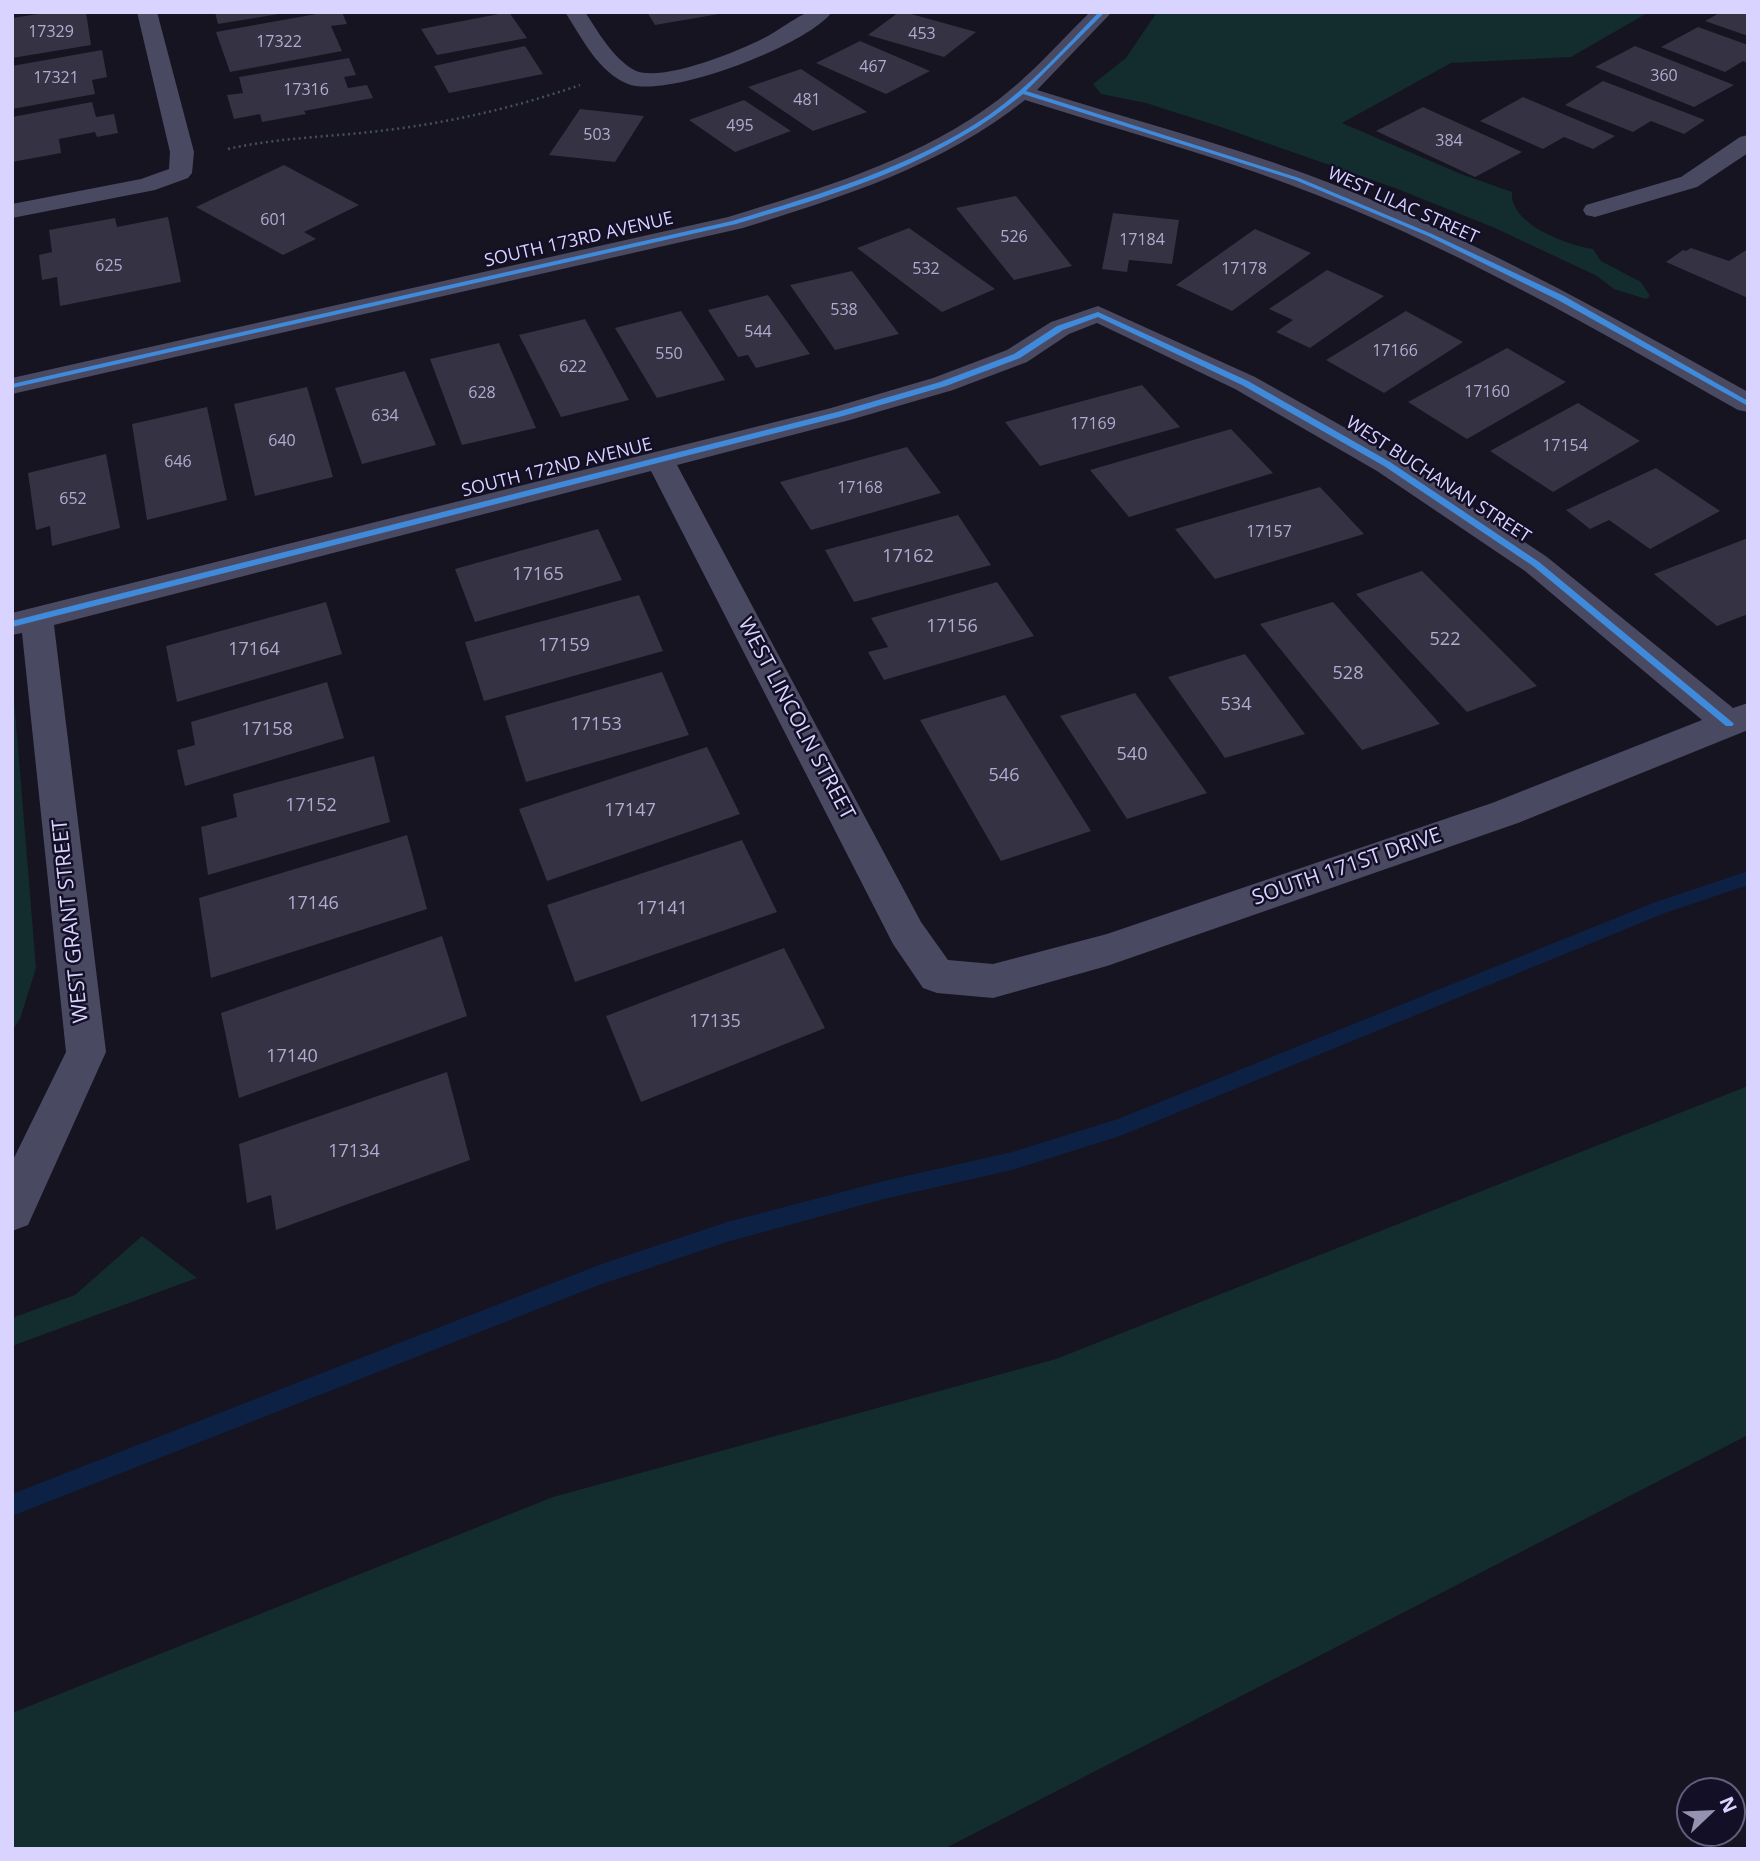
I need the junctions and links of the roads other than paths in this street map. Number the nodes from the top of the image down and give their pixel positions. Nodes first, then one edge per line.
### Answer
1 (148, 12) edge
2 (575, 12) edge
3 (822, 12) edge
4 (1102, 12) edge
5 (1022, 92) junction
6 (1748, 142) edge
7 (1595, 210) dead end
8 (12, 211) edge
9 (1098, 314) joint
10 (12, 386) edge
11 (1748, 404) edge
12 (660, 460) junction
13 (25, 621) edge
14 (1738, 720) edge
15 (937, 976) joint
16 (12, 1210) edge

1 - 8 street
2 - 3 street
4 - 5 street, SOUTH 173RD AVENUE
5 - 10 street, SOUTH 173RD AVENUE
5 - 11 street, WEST LILAC STREET
6 - 7 street
9 - 12 street, SOUTH 172ND AVENUE
9 - 14 street, WEST BUCHANAN STREET
12 - 13 street, SOUTH 172ND AVENUE
12 - 15 street, WEST LINCOLN STREET
13 - 16 street, WEST GRANT STREET
14 - 15 street, SOUTH 171ST DRIVE

